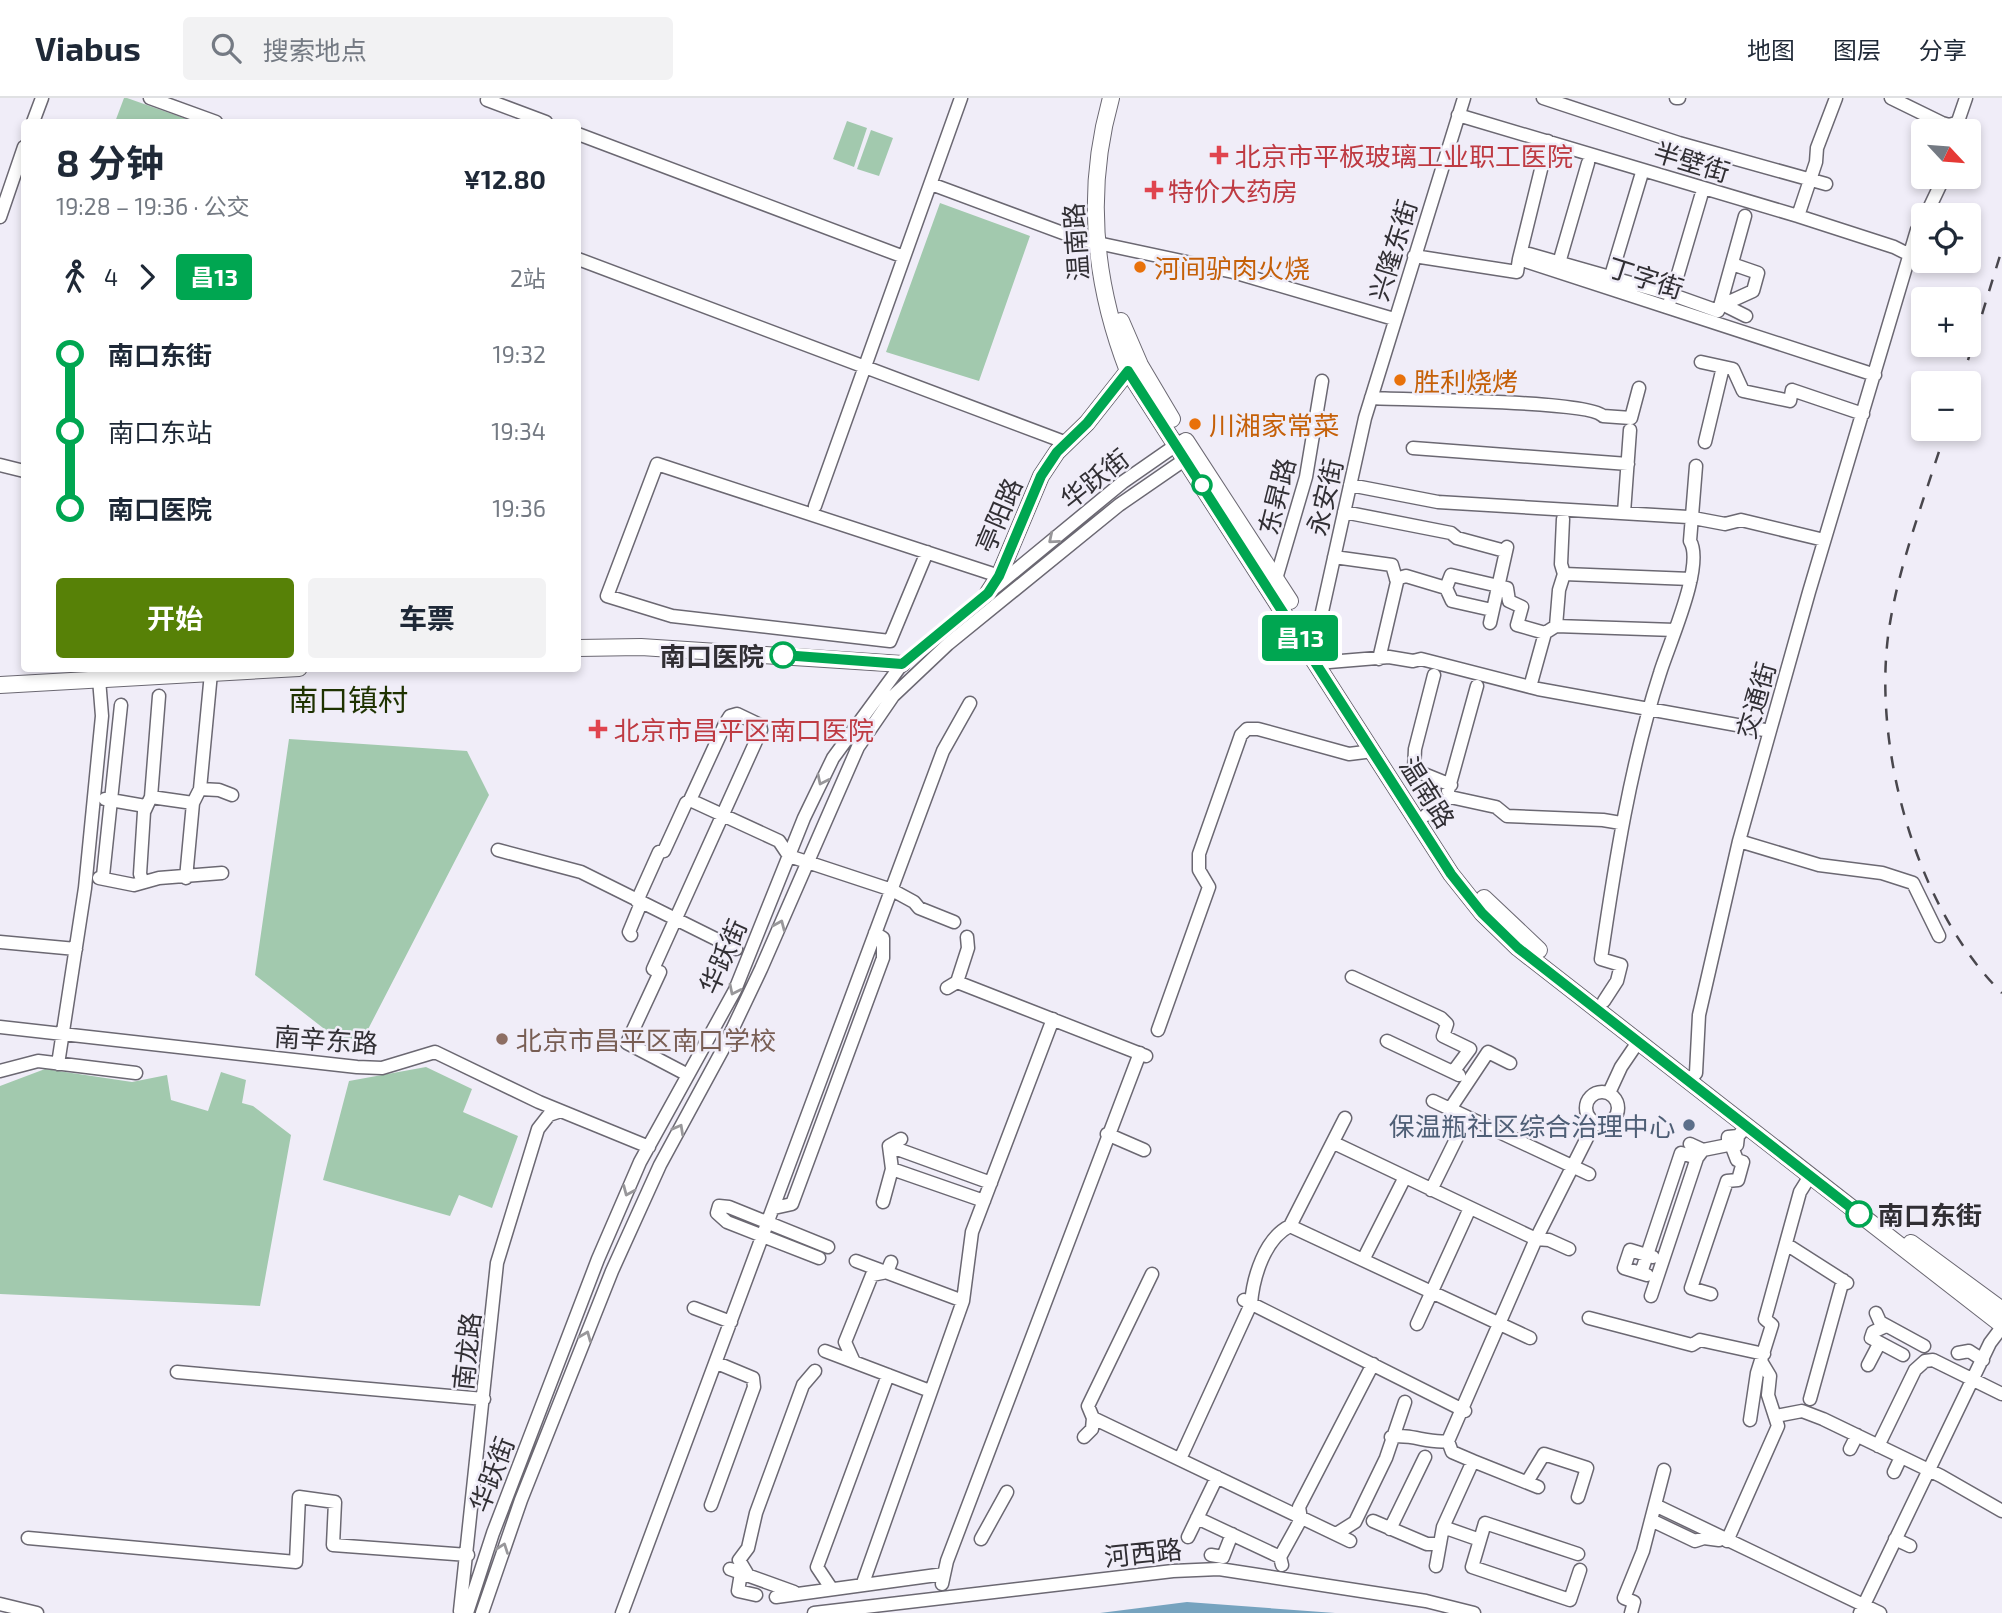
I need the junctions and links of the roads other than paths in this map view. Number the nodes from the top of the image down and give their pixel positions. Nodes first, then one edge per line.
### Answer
1 (42, 98) edge
2 (150, 98) edge
3 (961, 98) edge
4 (1111, 98) edge
5 (1122, 98) edge
6 (1464, 98) edge
7 (1543, 98) edge
8 (1836, 98) edge
9 (1891, 98) edge
10 (1966, 98) edge
11 (487, 100) dead end
12 (1458, 115) junction
13 (34, 119) edge
14 (208, 119) edge
15 (538, 119) edge
16 (1934, 119) edge
17 (1959, 119) edge
18 (581, 135) edge
19 (1548, 141) junction
20 (21, 156) edge
21 (1588, 163) dead end
22 (1641, 176) dead end
23 (1810, 179) junction
24 (931, 184) junction
25 (1826, 184) dead end
26 (1701, 196) dead end
27 (1745, 216) dead end
28 (1798, 216) junction
29 (0, 217) edge
30 (1103, 244) junction
31 (1910, 255) joint
32 (1414, 256) junction
33 (904, 257) junction
34 (1524, 257) junction
35 (581, 260) edge
36 (1559, 263) junction
37 (1732, 264) junction
38 (1610, 279) junction
39 (1673, 295) junction
40 (1723, 306) junction
41 (1667, 307) junction
42 (1746, 316) dead end
43 (1394, 319) junction
44 (1701, 362) dead end
45 (1723, 367) junction
46 (865, 368) junction
47 (1134, 368) junction
48 (1875, 374) junction
49 (1322, 381) dead end
50 (1639, 388) dead end
51 (1371, 398) junction
52 (1863, 414) junction
53 (1630, 430) dead end
54 (1180, 442) junction
55 (1706, 442) dead end
56 (1067, 443) junction
57 (1413, 448) dead end
58 (1190, 456) junction
59 (1628, 464) junction
60 (0, 465) edge
61 (1696, 466) dead end
62 (21, 470) edge
63 (1350, 485) junction
64 (815, 506) dead end
65 (1344, 512) junction
66 (1624, 513) junction
67 (1563, 519) dead end
68 (1693, 520) junction
69 (1824, 540) junction
70 (926, 552) junction
71 (1334, 558) junction
72 (1564, 574) junction
73 (999, 576) junction
74 (1276, 579) junction
75 (1396, 579) junction
76 (1691, 579) junction
77 (1498, 586) junction
78 (1446, 588) junction
79 (988, 593) junction
80 (1550, 629) junction
81 (1675, 630) junction
82 (1303, 631) junction
83 (581, 648) edge
84 (1379, 659) junction
85 (1329, 663) junction
86 (902, 664) junction
87 (229, 672) edge
88 (132, 673) edge
89 (211, 673) junction
90 (1434, 675) dead end
91 (99, 679) junction
92 (0, 685) edge
93 (1476, 687) dead end
94 (1530, 687) junction
95 (159, 696) dead end
96 (970, 703) dead end
97 (121, 705) dead end
98 (1651, 709) junction
99 (1770, 731) junction
100 (1373, 751) junction
101 (200, 789) junction
102 (1450, 791) junction
103 (232, 795) dead end
104 (94, 799) junction
105 (111, 799) junction
106 (690, 800) junction
107 (148, 802) junction
108 (193, 803) junction
109 (723, 815) junction
110 (1426, 815) junction
111 (1621, 823) junction
112 (1739, 841) junction
113 (498, 850) dead end
114 (789, 856) junction
115 (807, 861) junction
116 (222, 873) dead end
117 (186, 878) junction
118 (143, 881) junction
119 (892, 890) junction
120 (639, 902) junction
121 (674, 919) junction
122 (954, 922) dead end
123 (631, 934) dead end
124 (1939, 936) dead end
125 (967, 937) dead end
126 (0, 942) edge
127 (76, 949) junction
128 (736, 949) dead end
129 (1352, 977) dead end
130 (1604, 1001) junction
131 (1449, 1006) dead end
132 (1441, 1018) junction
133 (1053, 1019) junction
134 (0, 1027) edge
135 (1158, 1030) dead end
136 (63, 1034) junction
137 (1387, 1041) dead end
138 (1639, 1042) junction
139 (1510, 1063) dead end
140 (58, 1064) junction
141 (0, 1071) edge
142 (1452, 1072) junction
143 (136, 1073) dead end
144 (688, 1074) junction
145 (1693, 1077) junction
146 (1469, 1080) junction
147 (1609, 1093) junction
148 (1433, 1101) dead end
149 (1450, 1109) junction
150 (561, 1111) junction
151 (1467, 1117) junction
152 (1345, 1118) dead end
153 (1595, 1122) junction
154 (1107, 1135) junction
155 (1736, 1138) junction
156 (901, 1139) dead end
157 (1334, 1143) junction
158 (1690, 1144) dead end
159 (889, 1146) junction
160 (649, 1147) junction
161 (1144, 1150) dead end
162 (1700, 1154) junction
163 (1573, 1166) junction
164 (892, 1169) junction
165 (1589, 1174) dead end
166 (1810, 1176) junction
167 (1405, 1177) junction
168 (991, 1183) junction
169 (1431, 1190) junction
170 (984, 1201) junction
171 (883, 1202) dead end
172 (1469, 1208) junction
173 (769, 1224) junction
174 (1290, 1226) junction
175 (764, 1237) junction
176 (1535, 1239) junction
177 (1786, 1244) junction
178 (828, 1247) dead end
179 (1569, 1249) dead end
180 (1647, 1255) junction
181 (819, 1258) dead end
182 (1363, 1260) junction
183 (856, 1261) dead end
184 (1663, 1261) junction
185 (889, 1267) junction
186 (1152, 1274) dead end
187 (1657, 1279) junction
188 (1429, 1291) junction
189 (1711, 1294) dead end
190 (1651, 1296) dead end
191 (963, 1301) junction
192 (1247, 1302) junction
193 (694, 1308) dead end
194 (2002, 1310) edge
195 (1876, 1313) dead end
196 (1589, 1318) dead end
197 (731, 1322) junction
198 (1416, 1324) dead end
199 (1501, 1324) junction
200 (1886, 1326) junction
201 (2002, 1326) edge
202 (1530, 1338) dead end
203 (1879, 1344) junction
204 (825, 1351) dead end
205 (1958, 1353) dead end
206 (1903, 1355) dead end
207 (1763, 1357) junction
208 (1983, 1360) junction
209 (1925, 1361) junction
210 (854, 1362) junction
211 (717, 1363) junction
212 (1373, 1364) junction
213 (1868, 1365) dead end
214 (815, 1371) dead end
215 (177, 1372) dead end
216 (888, 1375) junction
217 (1975, 1379) junction
218 (930, 1391) junction
219 (1814, 1393) dead end
220 (2002, 1394) edge
221 (484, 1399) junction
222 (1405, 1402) dead end
223 (1464, 1410) junction
224 (1776, 1416) junction
225 (1093, 1418) junction
226 (1750, 1420) dead end
227 (1857, 1435) junction
228 (1084, 1437) dead end
229 (1391, 1437) junction
230 (1448, 1441) junction
231 (1878, 1446) junction
232 (1850, 1449) dead end
233 (1425, 1457) dead end
234 (1901, 1457) junction
235 (1180, 1459) junction
236 (1473, 1461) junction
237 (1664, 1470) dead end
238 (1927, 1470) junction
239 (1894, 1472) dead end
240 (1217, 1477) junction
241 (1007, 1492) dead end
242 (1578, 1497) dead end
243 (711, 1505) dead end
244 (1655, 1505) junction
245 (2002, 1511) edge
246 (1197, 1518) junction
247 (1301, 1519) junction
248 (1651, 1520) junction
249 (1373, 1521) dead end
250 (1443, 1527) junction
251 (1390, 1530) junction
252 (1232, 1534) junction
253 (1336, 1534) junction
254 (1188, 1536) dead end
255 (28, 1538) dead end
256 (981, 1539) dead end
257 (1895, 1539) junction
258 (1350, 1541) dead end
259 (1480, 1541) junction
260 (1727, 1541) junction
261 (1440, 1544) junction
262 (1910, 1546) dead end
263 (1578, 1554) dead end
264 (468, 1555) junction
265 (1211, 1555) dead end
266 (1436, 1566) dead end
267 (1580, 1570) dead end
268 (739, 1572) junction
269 (863, 1583) junction
270 (831, 1588) junction
271 (798, 1593) junction
272 (756, 1595) dead end
273 (776, 1597) dead end
274 (0, 1604) edge
275 (886, 1609) edge
276 (1861, 1609) edge
277 (37, 1613) edge
278 (460, 1613) edge
279 (467, 1613) edge
280 (482, 1613) edge
281 (622, 1613) edge
282 (814, 1613) edge
283 (1474, 1613) edge
284 (1631, 1613) edge
285 (1880, 1613) edge

1 - 13 street
2 - 14 street
3 - 24 street
4 - 30 main road, 温南路
5 - 30 main road, 温南路
6 - 12 street, 兴隆东街
7 - 23 street
8 - 23 street
9 - 16 street
10 - 17 street
11 - 15 street
12 - 19 street, 半壁街
12 - 32 street, 兴隆东街
18 - 33 street
19 - 28 street, 半壁街
19 - 34 street
20 - 29 street
21 - 36 street
22 - 38 street
23 - 25 street
23 - 28 street
24 - 30 street
24 - 33 street
26 - 39 street
27 - 37 street
28 - 31 street, 半壁街
30 - 43 street
30 - 47 main road, 温南路
31 - 48 street, 交通街
32 - 34 street
32 - 43 street, 兴隆东街
33 - 46 street
34 - 36 street
34 - 41 street, 丁字街
35 - 46 street
36 - 38 street
37 - 40 street
37 - 40 street
38 - 39 street
39 - 40 street
39 - 41 street
40 - 42 street
41 - 48 street, 丁字街
43 - 51 street, 永安街
44 - 45 street
45 - 52 street
45 - 55 street
46 - 56 street
46 - 64 street
47 - 54 main road, 温南路
47 - 56 main road, 亭阳路
48 - 52 street, 交通街
49 - 74 street, 东昇路
50 - 51 street
51 - 63 street, 永安街
52 - 69 street, 交通街
53 - 59 street
54 - 58 main road, 温南路
54 -> 79 street, 华跃街
56 - 73 main road, 亭阳路
57 - 59 street
58 - 74 main road, 温南路
58 - 82 main road, 温南路
58 - 115 street, 华跃街
59 - 66 street
60 - 62 street
61 - 68 street
63 - 65 street, 永安街
63 - 66 street
65 - 71 street, 永安街
65 - 77 street
66 - 68 street
67 - 72 street
68 - 69 street
68 - 76 street
69 - 99 street, 交通街
70 - 70 street
70 - 73 street
71 - 75 street
71 - 82 street, 永安街
72 - 76 street
72 - 80 street
73 - 79 main road, 亭阳路
74 - 82 main road, 温南路
75 - 78 street
75 - 84 street
76 - 81 street
77 - 78 street
77 - 78 street
77 - 80 street
79 - 86 street, 华跃街
80 - 81 street
80 - 94 street
81 - 98 street
82 - 85 main road, 温南路
82 - 100 main road, 温南路
83 - 86 main road
84 - 85 street
84 - 94 street
85 - 110 main road, 温南路
86 -> 114 street, 华跃街
87 - 89 main road
88 - 89 main road
88 - 91 main road
89 - 101 street
90 - 102 street
91 - 92 main road
91 - 104 street
93 - 102 street
94 - 98 street
95 - 107 street
96 - 119 street
97 - 105 street
98 - 99 street
98 - 111 street
99 - 112 street, 交通街
100 - 135 street
100 - 138 main road, 温南路
101 - 103 street
101 - 108 street
102 - 110 street
102 - 111 street
104 - 105 street
104 - 127 street
105 - 107 street
105 - 118 street
106 - 109 street
106 - 109 street
106 - 120 street
107 - 108 street
107 - 118 street
108 - 117 street
109 - 114 street
109 - 121 street
110 - 130 main road, 温南路
111 - 130 street
112 - 124 street
112 - 145 street, 交通街
113 - 120 street
114 - 115 street
114 -> 144 street, 华跃街
115 - 119 street
280 -> 115 street, 华跃街
116 - 117 street
117 - 118 street
119 - 122 street
119 - 173 street
120 - 121 street
120 - 123 street
121 - 128 street
121 - 144 street
125 - 133 street
126 - 127 street
127 - 136 street
129 - 132 street
130 - 145 main road, 温南路
131 - 132 street
132 - 142 street
133 - 154 street
133 - 168 street
134 - 136 street, 南辛东路
136 - 140 street
136 - 150 street, 南辛东路
137 - 142 street
138 - 145 main road, 温南路
138 - 147 street
139 - 146 street
140 - 141 street
140 - 143 street
142 - 146 street
144 - 160 street, 华跃街
145 - 155 main road, 温南路
145 - 194 main road, 温南路
146 - 149 street
147 - 153 street
147 - 153 street
148 - 149 street
149 - 151 street
150 - 160 street, 南辛东路
150 - 221 street, 南龙路
151 - 163 street
151 - 169 street
152 - 157 street
153 - 163 street
154 - 161 street
154 - 269 street
155 - 162 street
155 - 166 main road, 温南路
155 - 189 street
156 - 159 street
157 - 167 street
157 - 174 street
158 - 162 street
159 - 164 street
159 - 168 street
160 -> 279 street, 华跃街
162 - 180 street
162 - 184 street
163 - 165 street
163 - 176 street
164 - 170 street
164 - 171 street
166 - 177 street
166 - 201 main road, 温南路
167 - 169 street
167 - 182 street
168 - 170 street
169 - 172 street
170 - 191 street
172 - 176 street
172 - 188 street
173 - 175 street
173 - 175 street
173 - 178 street
174 - 182 street
174 - 192 street
175 - 181 street
175 - 197 street
176 - 179 street
176 - 199 street
177 - 207 street
177 - 219 street
180 - 184 street
180 - 187 street
182 - 188 street
183 - 185 street
184 - 187 street
185 - 191 street
185 - 210 street
186 - 225 street
187 - 190 street
188 - 198 street
188 - 199 street
191 - 218 street
192 - 212 street
192 - 235 street
193 - 197 street
195 - 200 street
196 - 207 street
197 - 211 street
199 - 202 street
199 - 223 street
200 - 203 street
200 - 209 street
201 - 208 street
203 - 206 street
203 - 213 street
204 - 210 street
205 - 208 street
207 - 224 street
207 - 226 street
208 - 217 street
209 - 217 street
209 - 231 street
210 - 216 street
211 - 243 street
211 - 281 street
212 - 223 street
212 - 247 street
214 - 268 street
215 - 221 street
216 - 218 street
216 - 270 street
217 - 220 street
217 - 238 street
218 - 269 street
221 - 264 street, 南龙路
222 - 229 street
223 - 230 street
224 - 227 street
224 - 260 street
225 - 228 street
225 - 235 street
227 - 231 street
227 - 232 street
229 - 230 street
229 - 253 street
230 - 236 street
231 - 234 street
233 - 251 street
234 - 238 street
234 - 239 street
235 - 240 street
236 - 242 street
236 - 250 street
237 - 244 street
238 - 245 street
238 - 257 street
240 - 246 street
240 - 247 street
241 - 256 street
244 - 248 street
244 - 260 street
246 - 252 street
246 - 254 street
247 - 252 street
247 - 253 street
248 - 260 street
248 - 284 street
249 - 251 street
250 - 259 street
250 - 261 street
251 - 261 street
252 - 265 street
253 - 258 street
255 - 264 street
257 - 262 street
257 - 276 street
259 - 263 street
259 - 267 street
260 - 276 street
261 - 266 street
264 - 278 street, 南龙路
268 - 271 street
268 - 272 street
269 - 270 street
270 - 271 street
271 - 273 street
274 - 277 street
275 - 282 street, 河西路
275 - 283 street, 河西路
276 - 285 street

